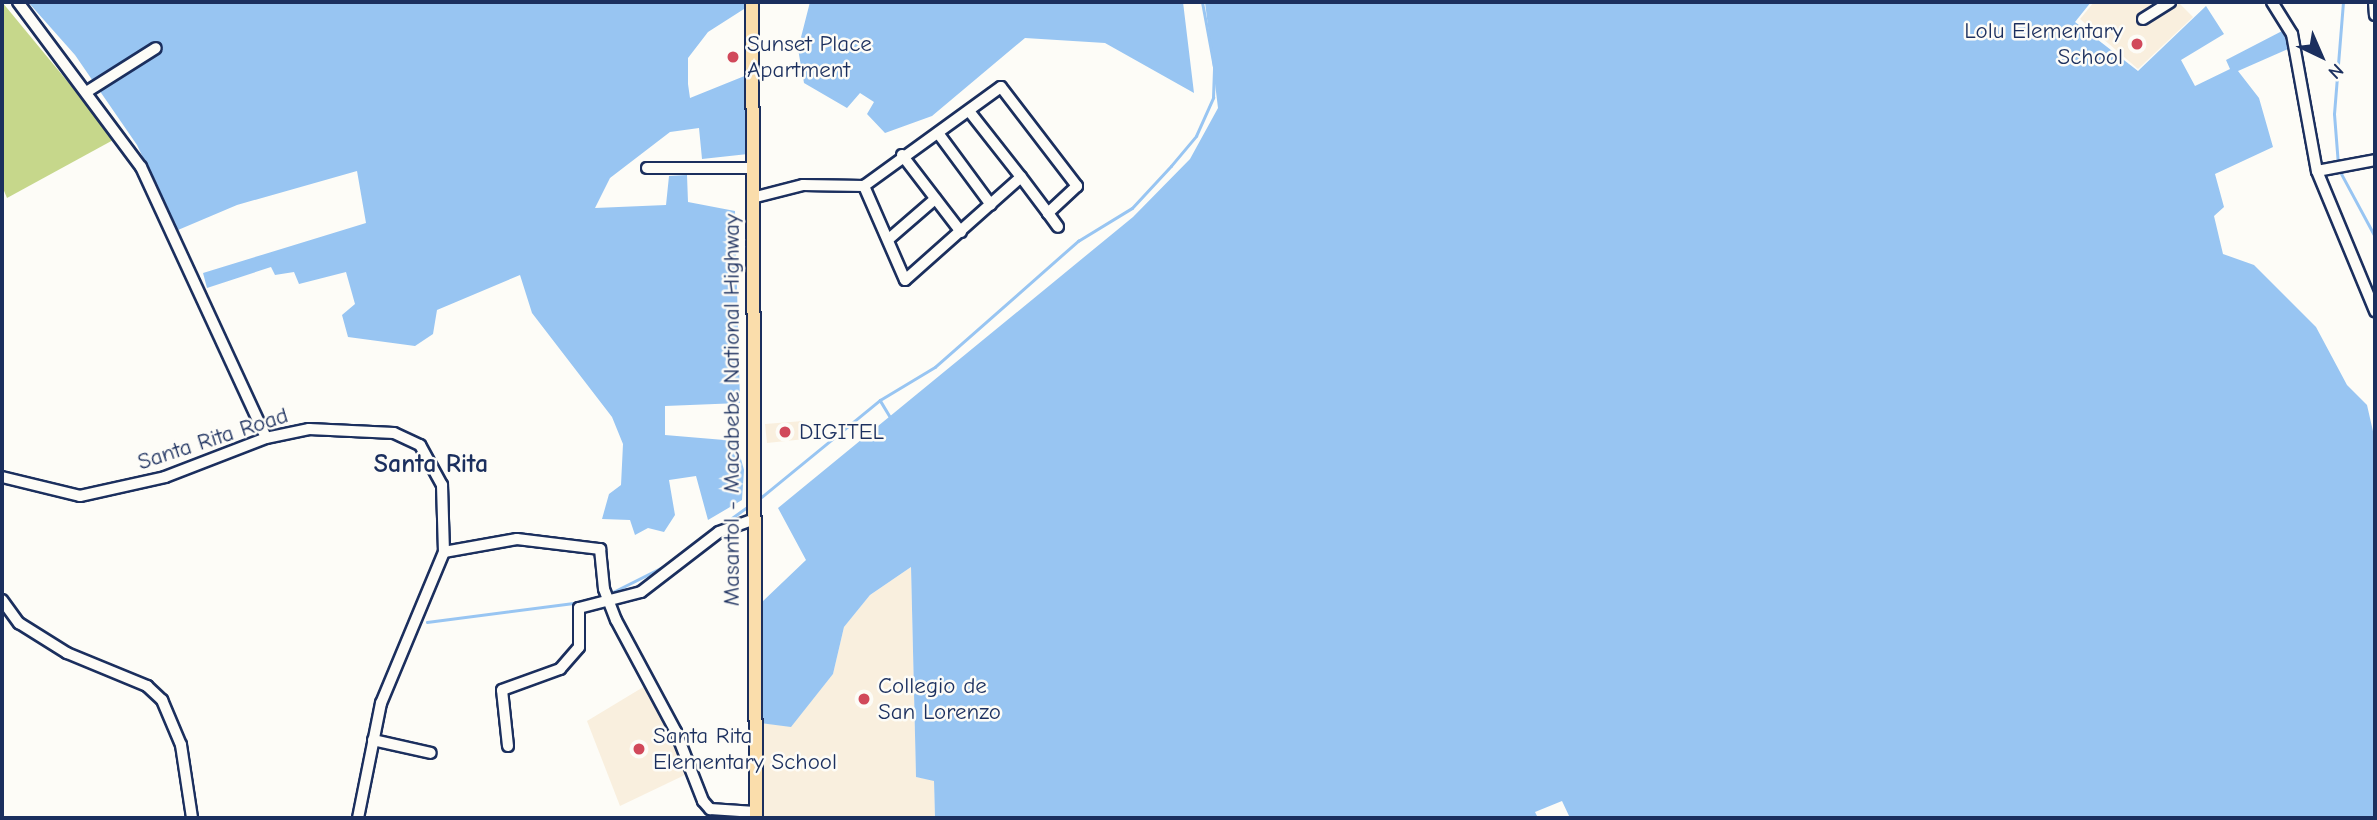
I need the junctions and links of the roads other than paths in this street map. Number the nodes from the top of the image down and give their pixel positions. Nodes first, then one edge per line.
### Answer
1 (18, 2) edge
2 (752, 2) edge
3 (2170, 2) edge
4 (2273, 2) edge
5 (2374, 2) edge
6 (2375, 15) edge
7 (2143, 19) dead end
8 (156, 48) dead end
9 (88, 91) junction
10 (969, 111) junction
11 (938, 133) junction
12 (902, 155) junction
13 (2375, 160) edge
14 (647, 168) dead end
15 (752, 168) junction
16 (2323, 171) junction
17 (1021, 177) junction
18 (864, 186) junction
19 (752, 198) junction
20 (935, 199) junction
21 (991, 205) junction
22 (1048, 212) junction
23 (1058, 227) dead end
24 (961, 232) junction
25 (890, 238) junction
26 (2375, 311) edge
27 (266, 438) junction
28 (2, 477) edge
29 (752, 517) junction
30 (444, 552) junction
31 (606, 595) junction
32 (2, 600) edge
33 (373, 740) junction
34 (508, 746) dead end
35 (431, 753) dead end
36 (756, 815) edge
37 (192, 818) edge
38 (358, 818) edge

1 - 9 street
2 - 15 main road, Masantol - Macabebe National Highway
3 - 7 street
4 - 16 street
5 - 6 street
8 - 9 street
9 - 27 street
10 - 11 street
10 - 17 street
10 - 22 street
11 - 12 street
11 - 21 street
12 - 18 street
12 - 20 street
13 - 16 street
14 - 15 street
15 - 19 main road, Masantol - Macabebe National Highway
16 - 26 street
17 - 21 street
17 - 22 street
18 - 19 street
18 - 25 street
19 - 29 main road, Masantol - Macabebe National Highway
20 - 24 street
20 - 25 street
21 - 24 street
22 - 23 street
24 - 25 street
27 - 28 street, Santa Rita Road
27 - 30 street, Santa Rita Road
29 - 31 street
29 - 36 main road, Masantol - Macabebe National Highway
30 - 31 street
30 - 33 street, Santa Rita Road
31 - 34 street
31 - 36 street
32 - 37 street
33 - 35 street
33 - 38 street, Santa Rita Road

